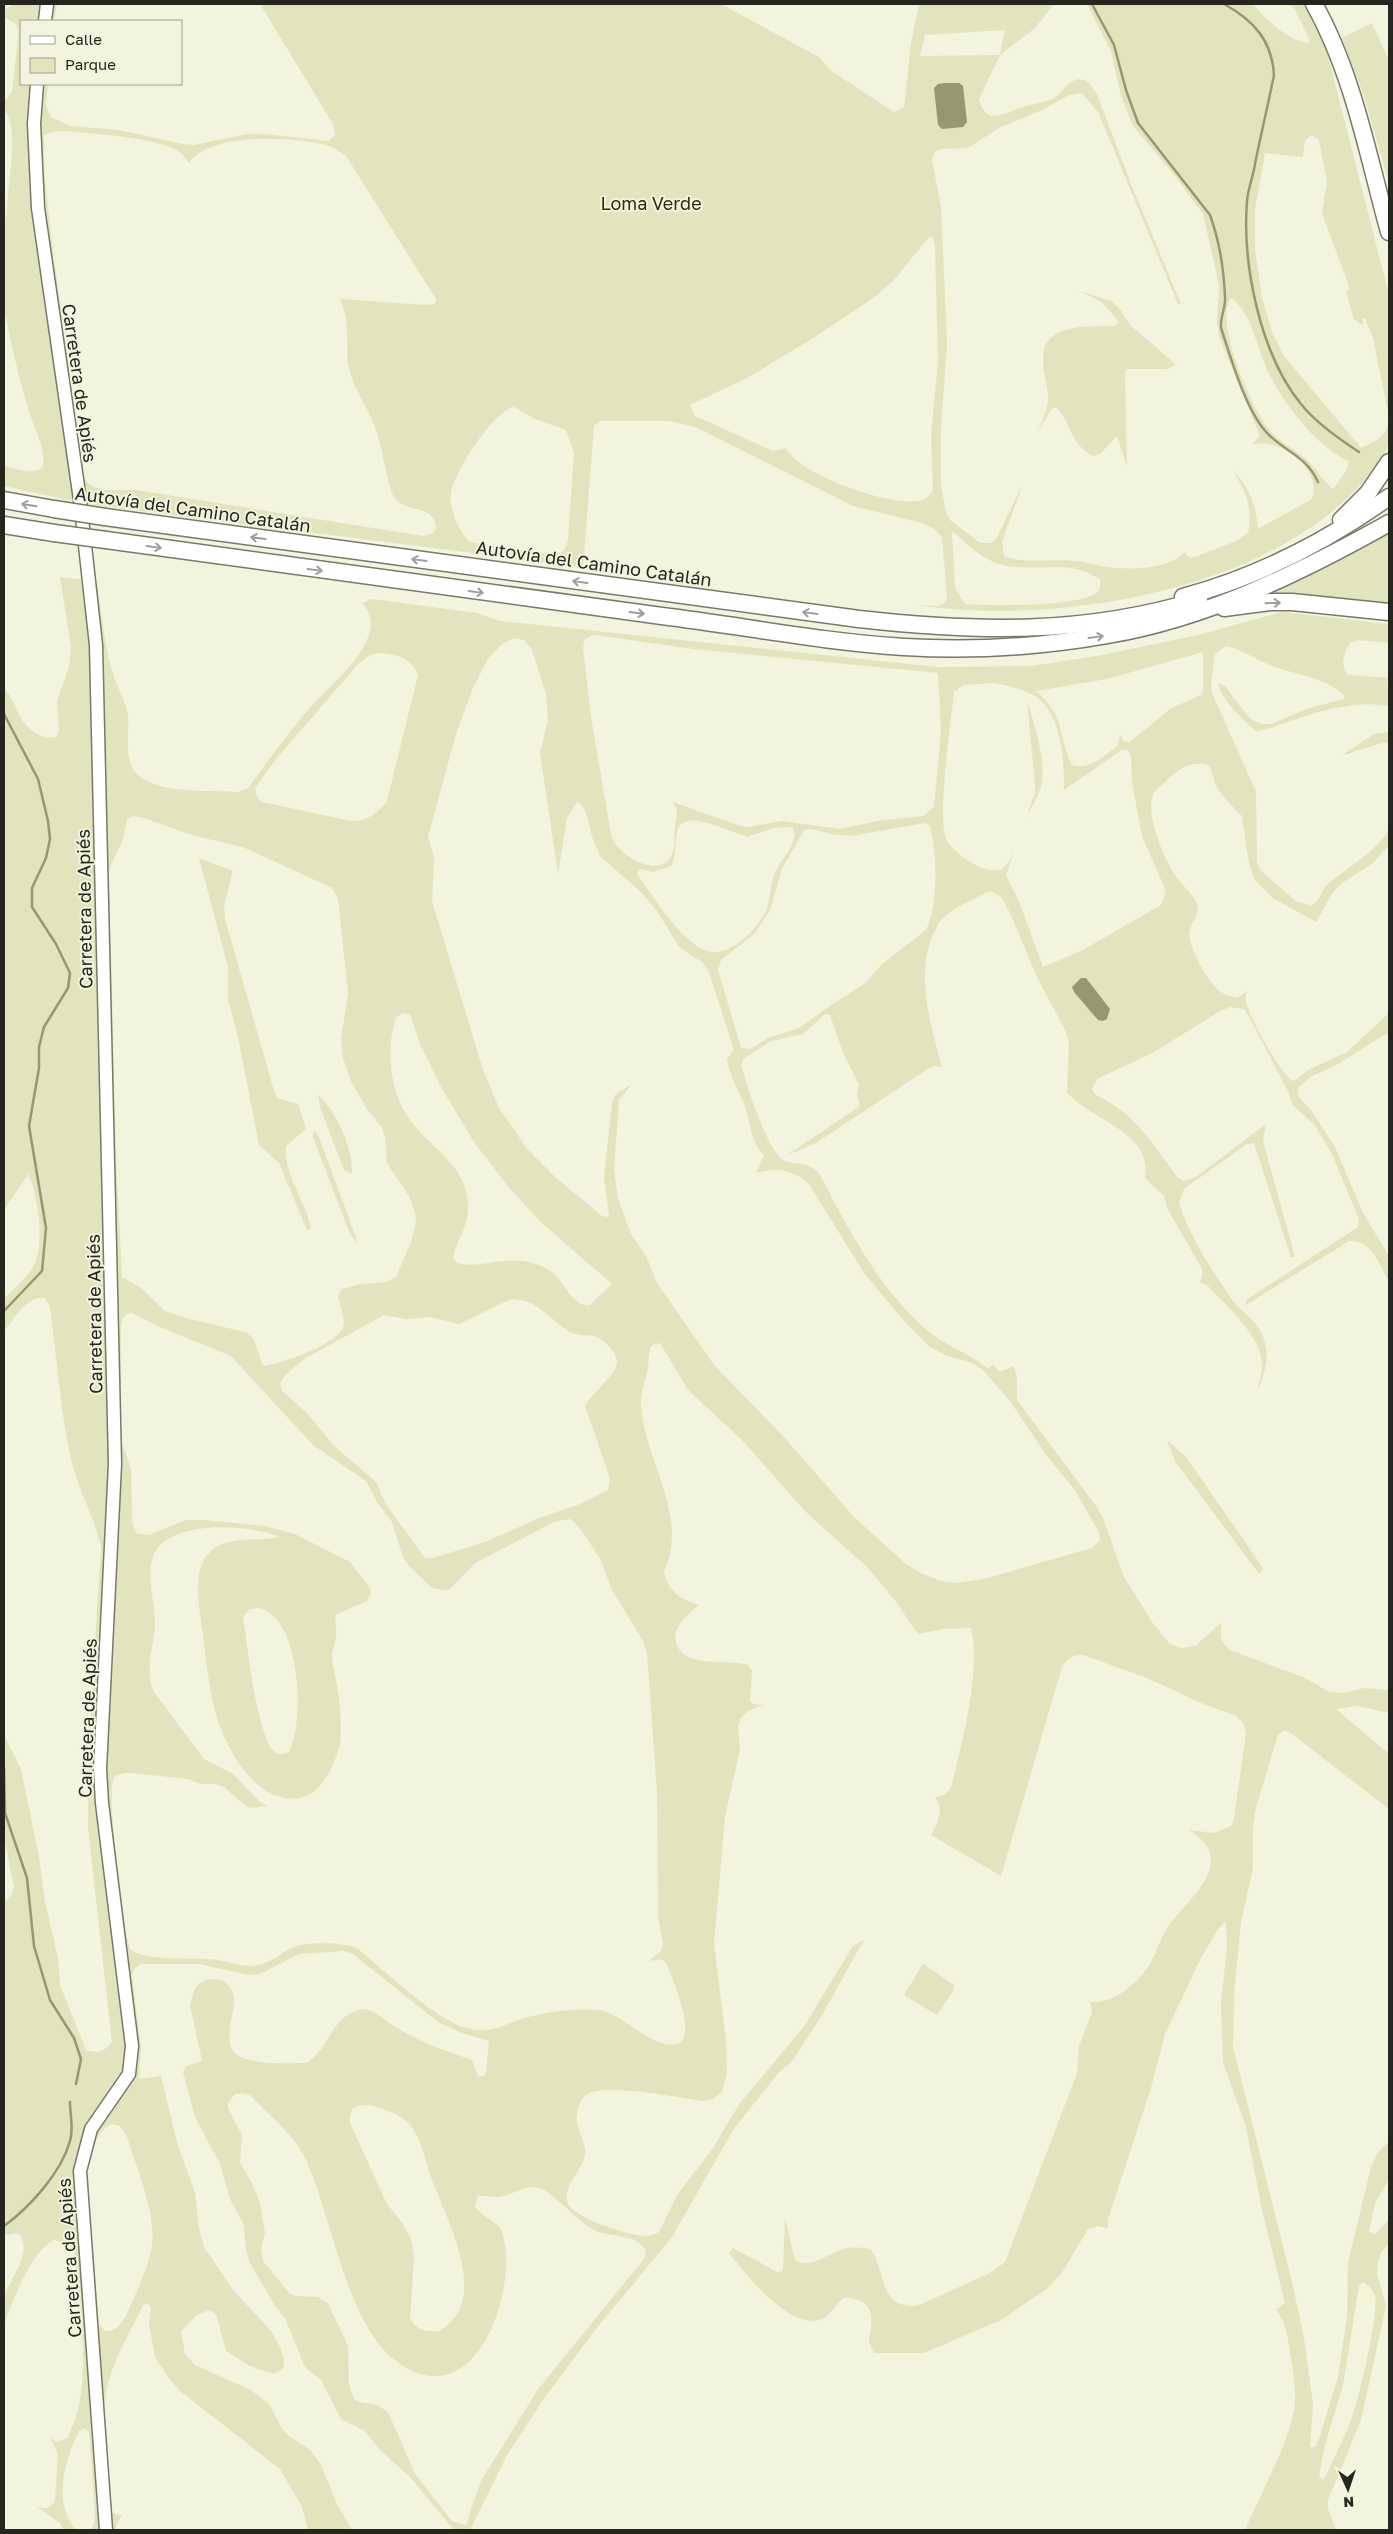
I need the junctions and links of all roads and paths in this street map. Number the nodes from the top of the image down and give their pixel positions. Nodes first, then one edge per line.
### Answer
1 (47, 4) edge
2 (1314, 4) edge
3 (45, 20) edge
4 (37, 85) edge
5 (1389, 232) edge
6 (1389, 462) edge
7 (1389, 497) edge
8 (4, 500) edge
9 (1389, 514) edge
10 (1389, 523) edge
11 (4, 524) edge
12 (1297, 553) junction
13 (1185, 610) junction
14 (1389, 612) edge
15 (859, 619) junction
16 (106, 2530) edge

1 - 3 street
2 - 5 highway
4 - 16 street, Carretera de Apiés
6 - 12 highway
7 - 12 highway
15 -> 8 highway, Autovía del Camino Catalán, bridge
9 - 13 highway
10 - 13 highway
11 -> 13 highway, bridge
12 - 15 highway
13 -> 14 highway
13 - 15 highway, Autovía del Camino Catalán

